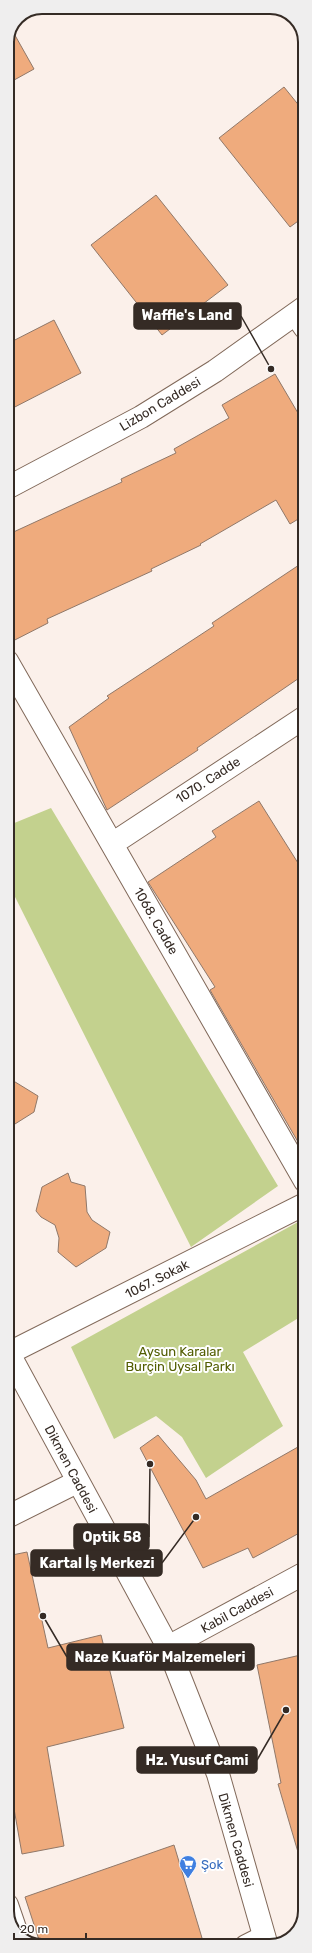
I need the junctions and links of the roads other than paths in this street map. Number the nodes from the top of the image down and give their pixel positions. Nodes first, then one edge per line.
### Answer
1 (298, 319) edge
2 (14, 484) edge
3 (14, 673) edge
4 (298, 728) edge
5 (112, 844) junction
6 (298, 1169) edge
7 (298, 1207) edge
8 (14, 1349) edge
9 (14, 1363) edge
10 (78, 1482) junction
11 (14, 1514) edge
12 (298, 1577) edge
13 (168, 1647) junction
14 (258, 1939) edge

1 - 2 street, Lizbon Caddesi
3 - 5 street, 1068. Cadde
4 - 5 street, 1070. Cadde
5 - 6 street, 1068. Cadde
7 - 8 street, 1067. Sokak
9 - 10 street, Dikmen Caddesi
10 - 11 street
10 - 13 street, Dikmen Caddesi
12 - 13 street, Kabil Caddesi
13 - 14 street, Dikmen Caddesi

